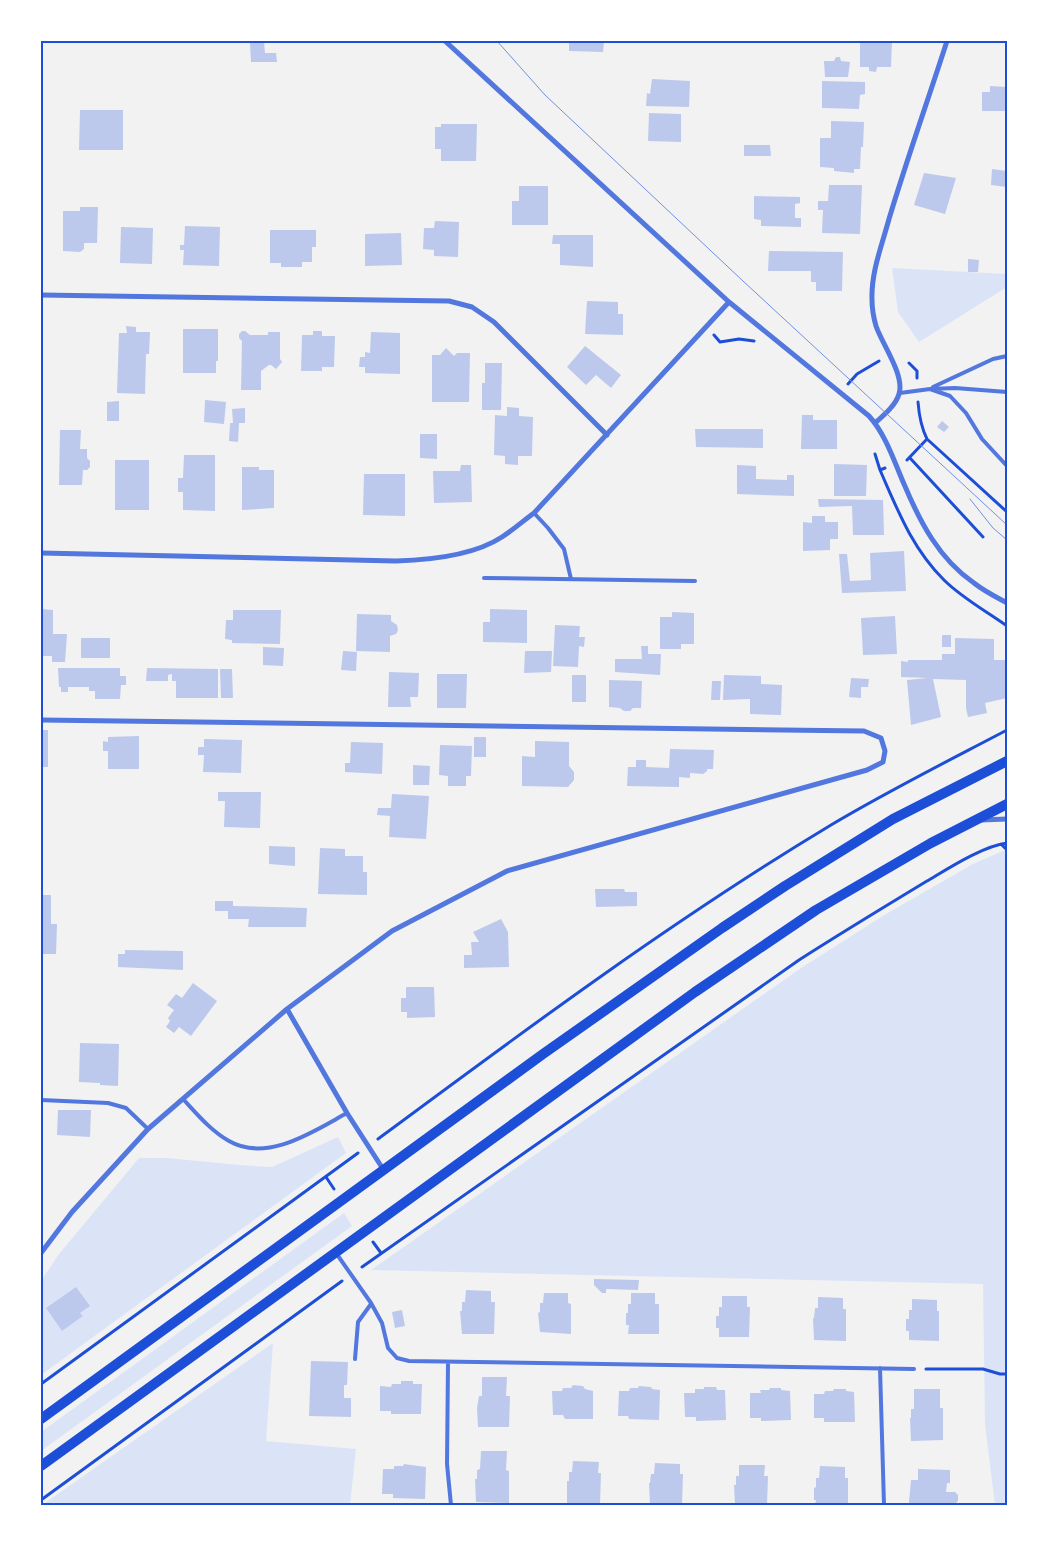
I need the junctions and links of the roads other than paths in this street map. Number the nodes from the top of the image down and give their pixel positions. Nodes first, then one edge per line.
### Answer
1 (445, 41) edge
2 (947, 41) edge
3 (41, 295) edge
4 (730, 302) junction
5 (1007, 356) edge
6 (930, 389) junction
7 (1007, 392) edge
8 (900, 393) junction
9 (876, 423) junction
10 (607, 435) junction
11 (1007, 466) edge
12 (534, 513) junction
13 (41, 553) edge
14 (484, 578) dead end
15 (571, 579) junction
16 (695, 581) dead end
17 (1007, 603) edge
18 (41, 720) edge
19 (1007, 761) edge
20 (1007, 804) edge
21 (1007, 819) edge
22 (976, 820) junction
23 (287, 1009) junction
24 (183, 1099) junction
25 (41, 1100) edge
26 (347, 1113) junction
27 (148, 1130) junction
28 (382, 1169) junction
29 (41, 1253) edge
30 (336, 1253) junction
31 (371, 1303) junction
32 (355, 1360) dead end
33 (448, 1363) junction
34 (880, 1368) junction
35 (914, 1369) road end
36 (41, 1419) edge
37 (41, 1466) edge
38 (451, 1505) edge
39 (884, 1505) edge

1 - 4 street
2 - 8 street
3 - 10 street
4 - 9 street
4 - 10 street
5 - 6 lane
6 - 7 lane
6 - 8 lane
6 - 11 lane
8 - 9 street
9 - 17 street
10 - 12 street
12 - 13 street
12 - 15 lane
14 - 15 lane
15 - 16 lane
18 - 23 street
19 - 28 main road
20 - 22 main road
21 - 22 street
22 - 30 main road
23 - 24 street
23 - 26 street
24 - 26 lane
24 - 27 street
25 - 27 lane
26 - 28 street
27 - 29 street
28 - 36 main road
30 - 31 lane
30 - 37 main road
31 - 32 lane
31 - 33 lane
33 - 34 lane
33 - 38 lane
34 - 35 lane
34 - 39 lane

